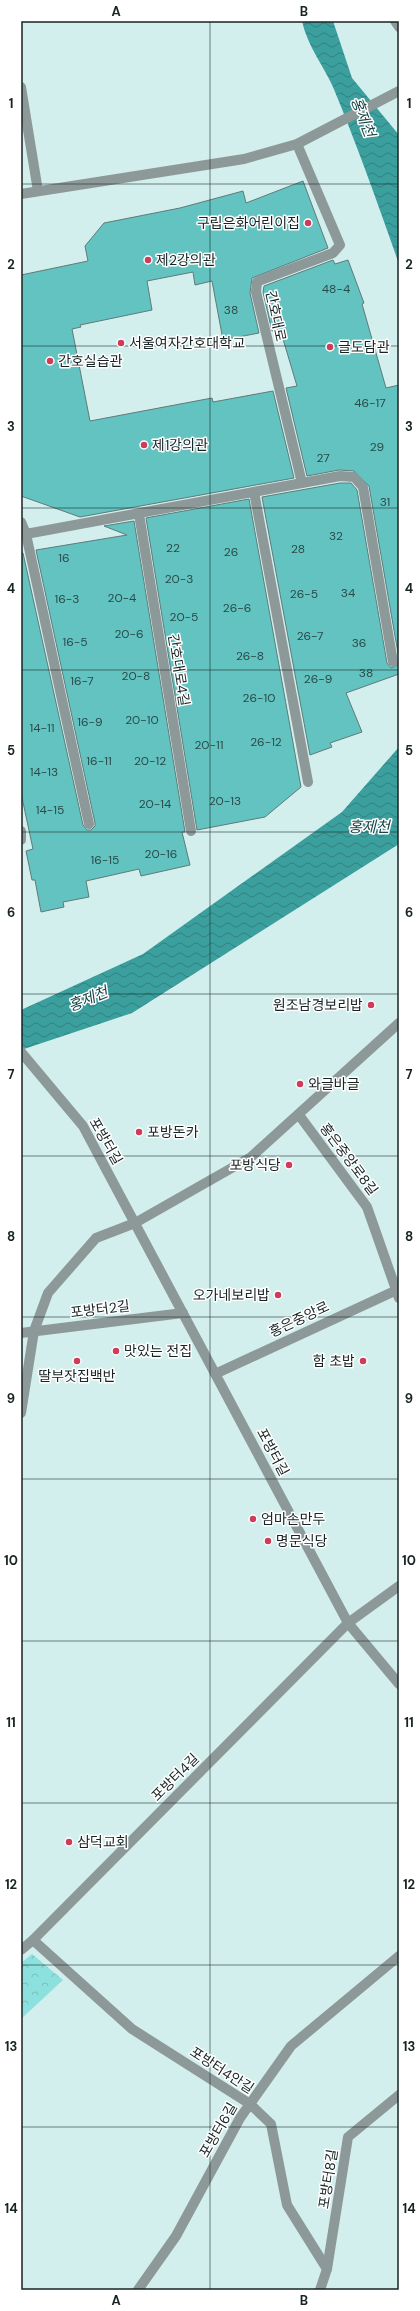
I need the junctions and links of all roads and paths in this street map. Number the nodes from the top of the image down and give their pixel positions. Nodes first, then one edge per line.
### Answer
1 (395, 21) edge
2 (399, 27) edge
3 (21, 87) edge
4 (399, 91) edge
5 (299, 142) junction
6 (38, 192) junction
7 (21, 194) edge
8 (302, 483) junction
9 (254, 492) junction
10 (139, 514) junction
11 (21, 522) edge
12 (26, 534) junction
13 (393, 662) dead end
14 (308, 782) dead end
15 (89, 824) dead end
16 (21, 831) edge
17 (191, 831) dead end
18 (21, 840) edge
19 (399, 1023) edge
20 (21, 1052) edge
21 (299, 1115) junction
22 (135, 1224) junction
23 (398, 1293) edge
24 (183, 1314) junction
25 (34, 1331) junction
26 (21, 1333) edge
27 (215, 1374) junction
28 (21, 1413) edge
29 (399, 1586) edge
30 (348, 1623) junction
31 (399, 1684) edge
32 (33, 1940) junction
33 (21, 1950) edge
34 (399, 1956) edge
35 (399, 2094) edge
36 (250, 2104) junction
37 (327, 2269) junction
38 (138, 2290) edge
39 (320, 2290) edge

1 - 2 street
3 - 6 street
4 - 5 street
5 - 6 street
5 - 8 street, 간호대로
6 - 7 street
8 - 9 street
8 - 13 street
9 - 10 street
9 - 14 street
10 - 12 street
10 - 17 street, 간호대로4길
11 - 12 street
12 - 15 street
16 - 18 street
19 - 21 street
20 - 22 street, 포방터길
21 - 22 street
21 - 23 street, 홍은중앙로8길
22 - 24 street, 포방터길
22 - 25 street
23 - 27 street, 홍은중앙로
24 - 25 street, 포방터2길
24 - 27 street, 포방터길
25 - 26 street, 포방터2길
25 - 28 street
27 - 30 street, 포방터길
29 - 30 street
30 - 31 street, 포방터길
30 - 32 street, 포방터4길
32 - 33 street, 포방터4길
32 - 36 street, 포방터4안길
34 - 36 street, 포방터6길
35 - 37 street, 포방터8길
36 - 37 street, 포방터4안길
36 - 38 street, 포방터6길
37 - 39 street, 포방터8길

